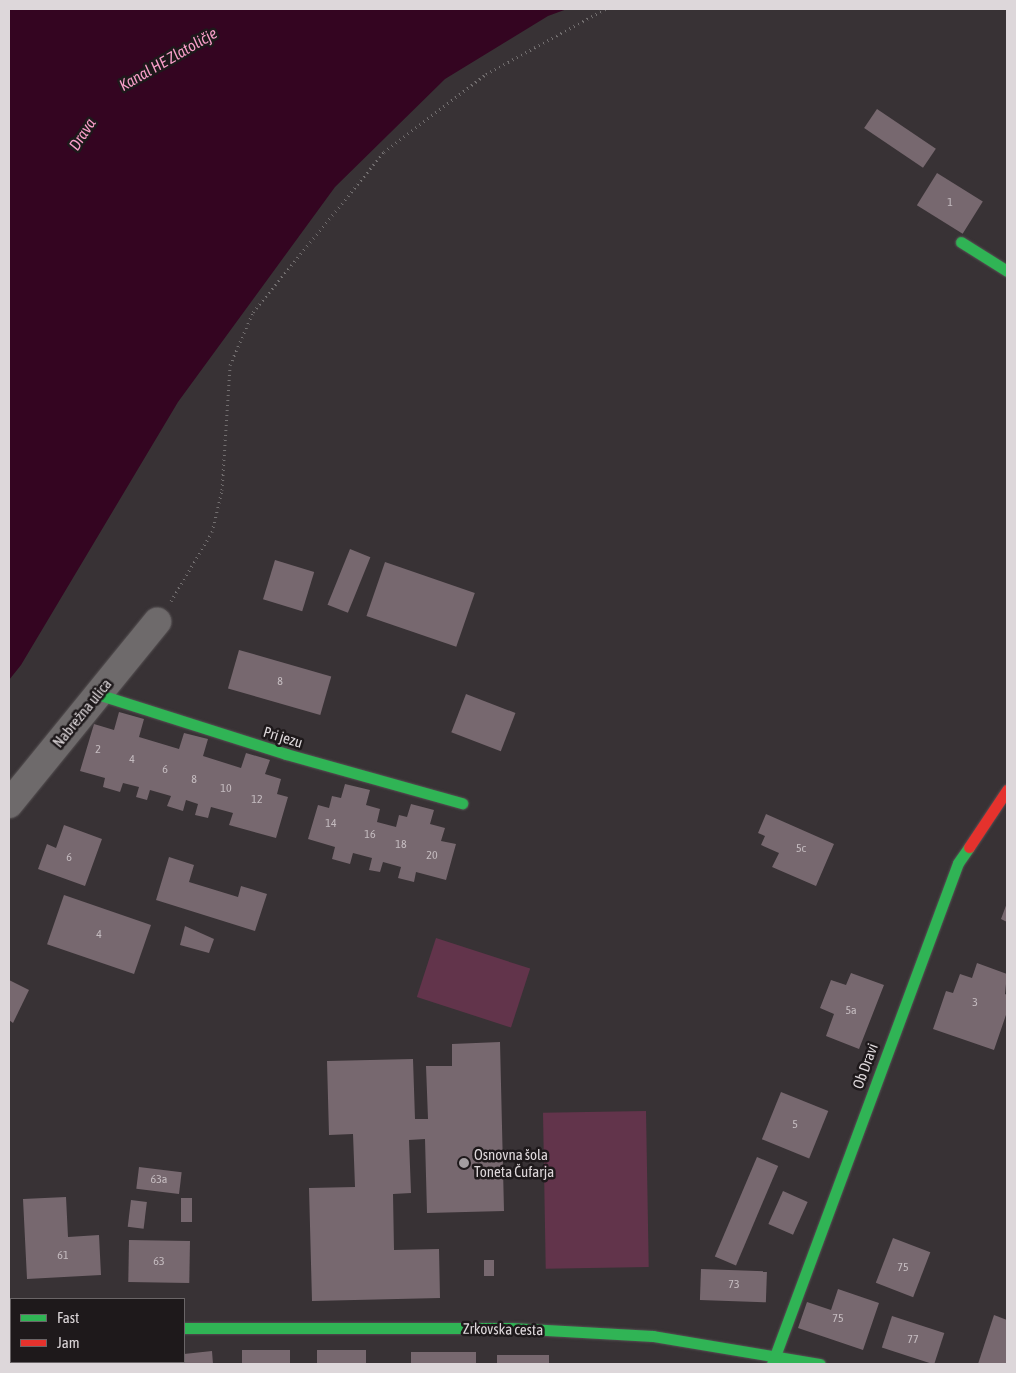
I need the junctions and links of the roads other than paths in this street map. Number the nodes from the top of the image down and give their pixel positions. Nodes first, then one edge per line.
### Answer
1 (961, 242) dead end
2 (1007, 272) edge
3 (157, 622) road end
4 (97, 694) junction
5 (1007, 790) edge
6 (462, 802) dead end
7 (9, 804) edge
8 (185, 1328) edge
9 (773, 1360) edge
10 (820, 1364) edge

1 - 2 street
3 - 4 street, Nabrežna ulica
4 - 6 street, Pri jezu
4 - 7 street, Nabrežna ulica
5 - 9 street, Ob Dravi
8 - 9 street, Zrkovska cesta
9 - 10 street, Zrkovska cesta

